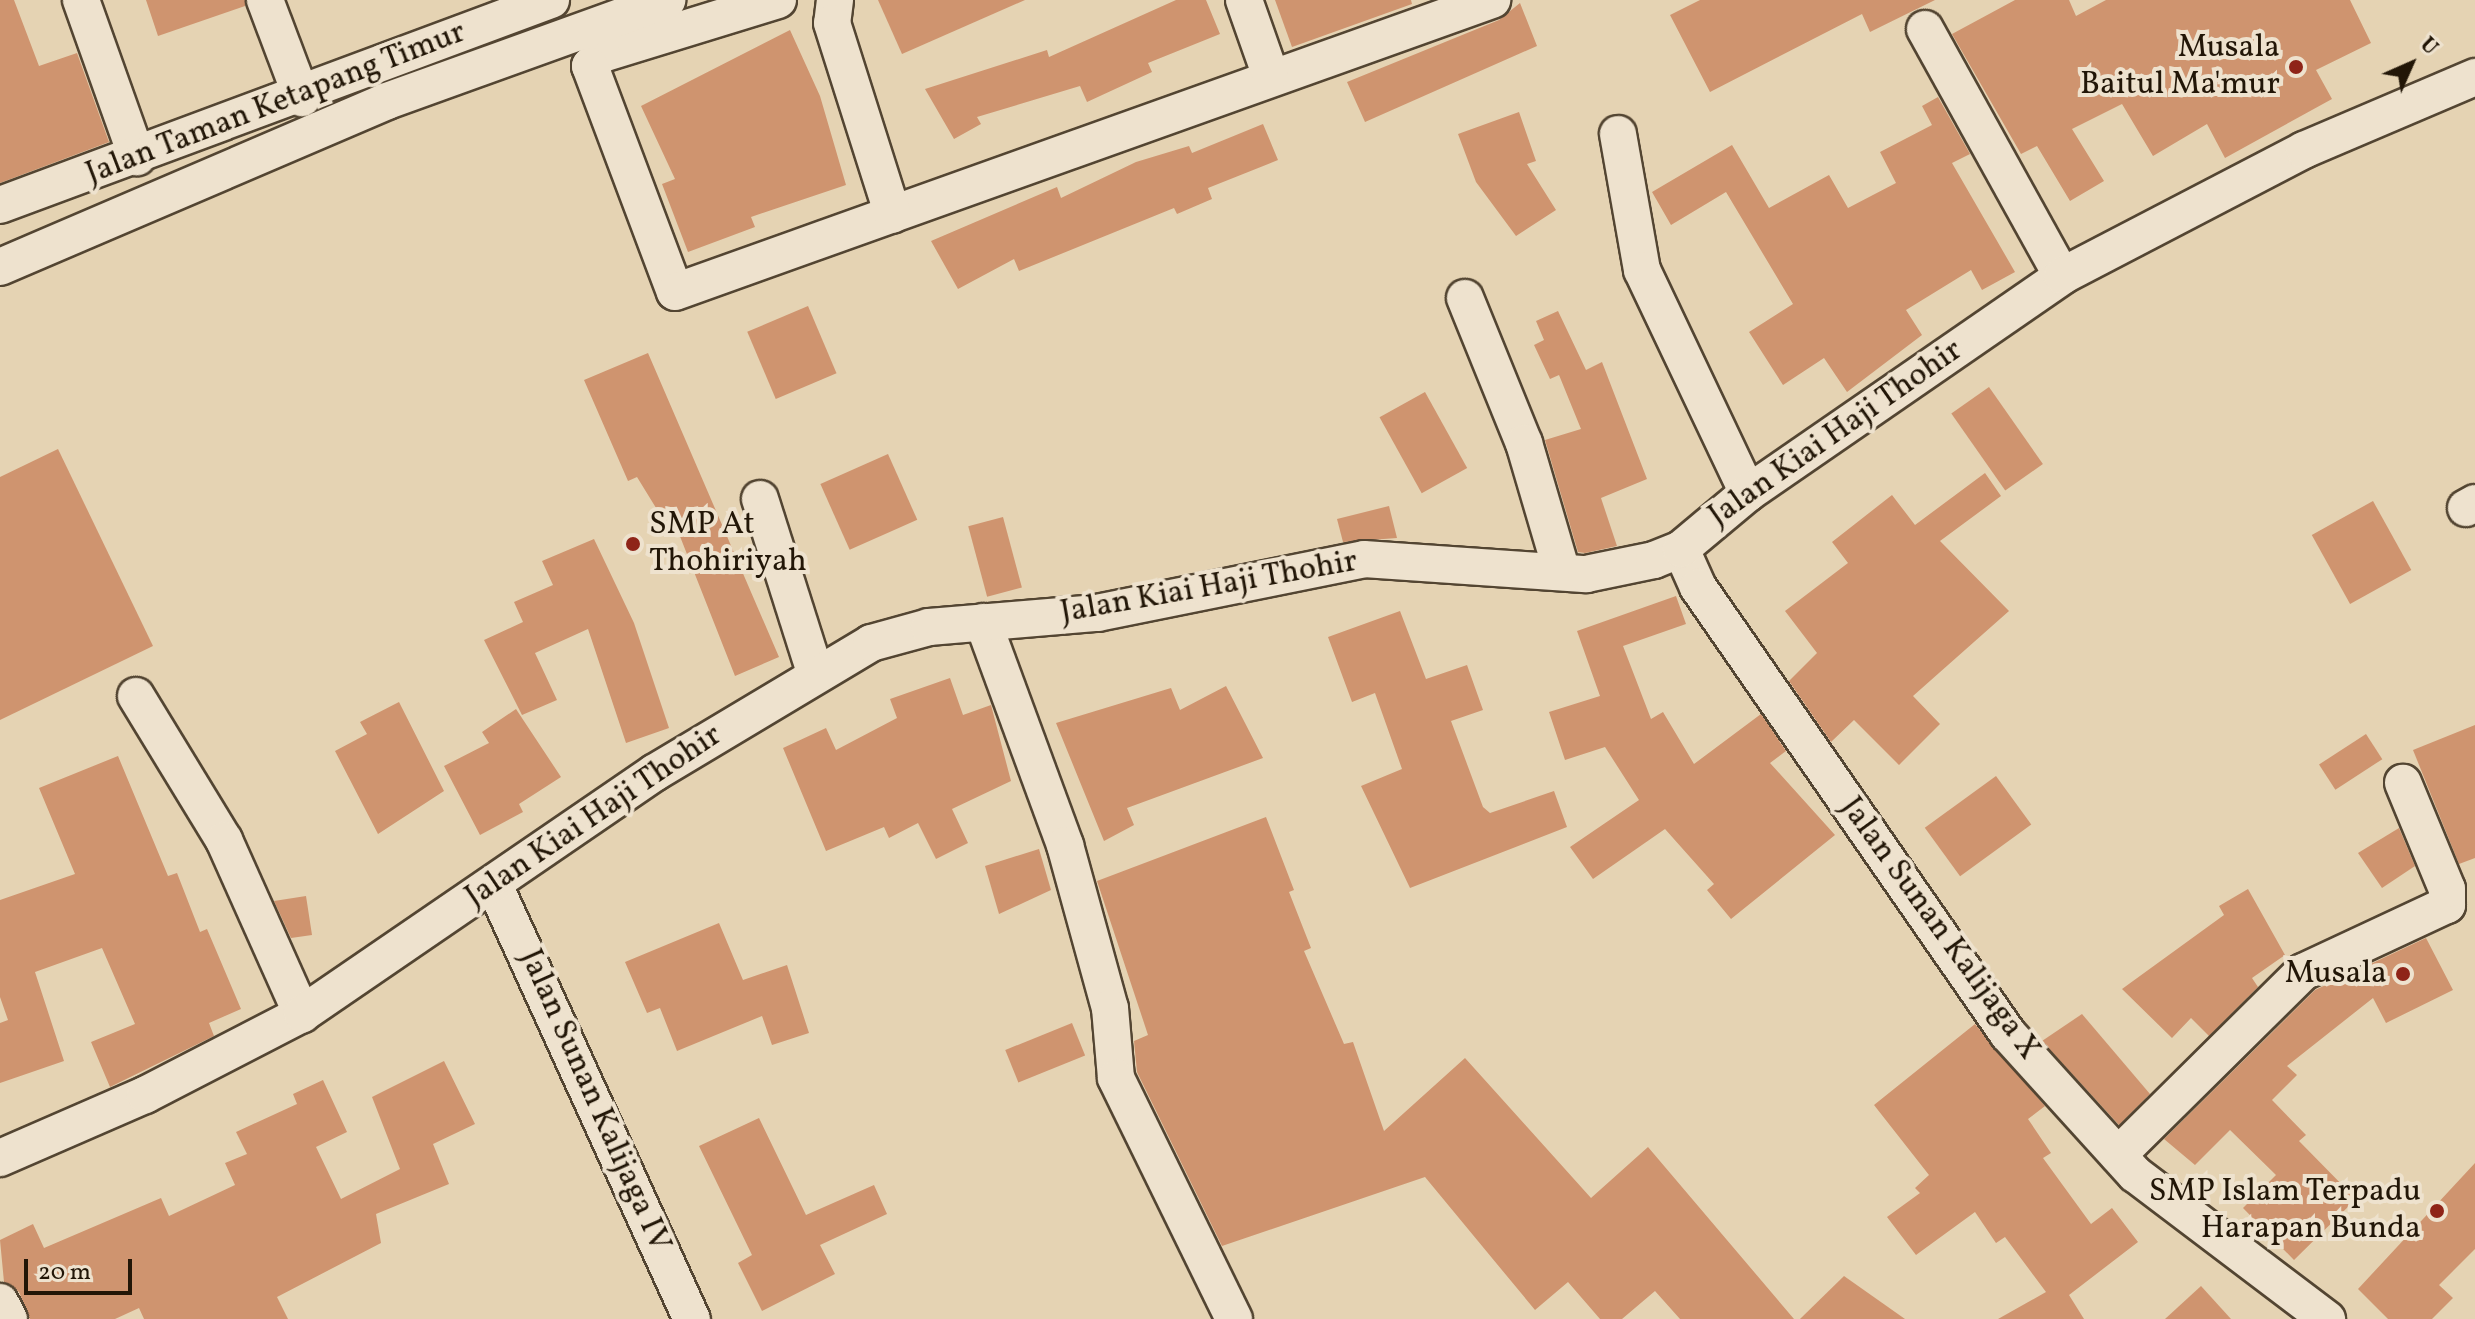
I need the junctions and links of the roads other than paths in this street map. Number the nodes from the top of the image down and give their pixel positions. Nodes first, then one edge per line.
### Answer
1 (81, 0) edge
2 (265, 0) edge
3 (551, 0) edge
4 (667, 0) edge
5 (778, 0) edge
6 (1244, 0) edge
7 (1492, 0) edge
8 (825, 8) edge
9 (1925, 29) dead end
10 (1270, 74) junction
11 (2475, 77) edge
12 (302, 98) junction
13 (1618, 134) dead end
14 (137, 157) junction
15 (0, 205) edge
16 (893, 215) junction
17 (0, 267) edge
18 (2062, 276) junction
19 (1465, 298) dead end
20 (1748, 493) junction
21 (760, 499) dead end
22 (1681, 549) junction
23 (1562, 572) junction
24 (983, 622) junction
25 (815, 672) junction
26 (136, 696) dead end
27 (2403, 783) dead end
28 (494, 885) junction
29 (302, 1014) junction
30 (2118, 1155) junction
31 (0, 1158) edge
32 (0, 1302) edge
33 (9, 1319) edge
34 (692, 1319) edge
35 (1234, 1319) edge
36 (2327, 1319) edge

1 - 14 street
2 - 12 street
3 - 12 street, Jalan Taman Ketapang Timur
4 - 17 street
5 - 16 street
6 - 10 street
7 - 10 street
8 - 16 street
9 - 18 street
10 - 16 street
11 - 18 street, Jalan Kiai Haji Thohir
12 - 14 street, Jalan Taman Ketapang Timur
13 - 20 street
14 - 15 street, Jalan Taman Ketapang Timur
18 - 20 street, Jalan Kiai Haji Thohir
19 - 23 street
20 - 22 street, Jalan Kiai Haji Thohir
21 - 25 street
22 - 23 street, Jalan Kiai Haji Thohir
22 - 30 street, Jalan Sunan Kalijaga X
23 - 24 street, Jalan Kiai Haji Thohir
24 - 25 street, Jalan Kiai Haji Thohir
24 - 35 street
25 - 28 street, Jalan Kiai Haji Thohir
26 - 29 street
27 - 30 street
28 - 29 street, Jalan Kiai Haji Thohir
28 - 34 street, Jalan Sunan Kalijaga IV
29 - 31 street, Jalan Kiai Haji Thohir
30 - 36 street, Jalan Sunan Kalijaga X
32 - 33 street

